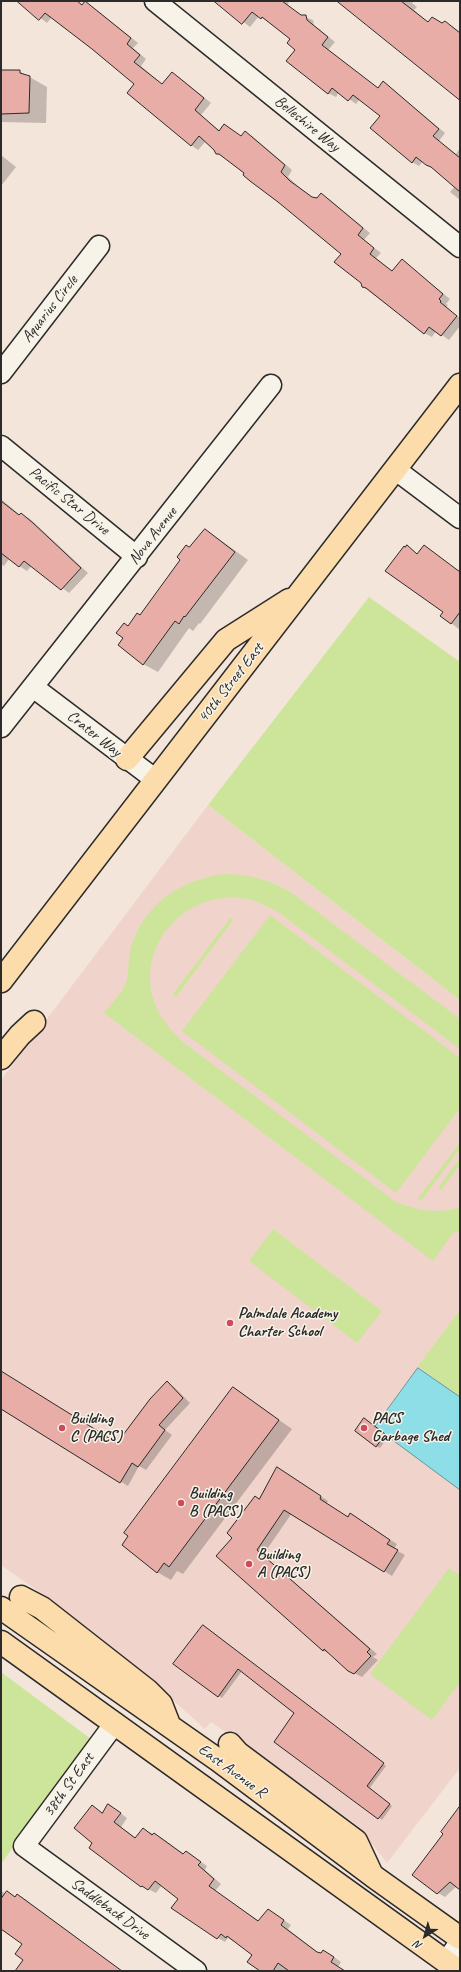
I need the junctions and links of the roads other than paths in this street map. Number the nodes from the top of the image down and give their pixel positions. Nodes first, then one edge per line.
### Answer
1 (155, 1) edge
2 (99, 246) dead end
3 (460, 247) edge
4 (1, 372) edge
5 (271, 385) dead end
6 (460, 385) edge
7 (1, 446) edge
8 (396, 470) junction
9 (460, 518) edge
10 (137, 557) junction
11 (302, 592) junction
12 (33, 687) junction
13 (1, 727) edge
14 (128, 759) junction
15 (156, 780) junction
16 (1, 981) edge
17 (34, 1022) dead end
18 (1, 1058) edge
19 (21, 1597) dead end
20 (1, 1608) edge
21 (1, 1636) edge
22 (1, 1642) edge
23 (115, 1723) junction
24 (170, 1727) junction
25 (224, 1752) junction
26 (24, 1846) joint
27 (460, 1938) edge
28 (460, 1942) edge
29 (452, 1966) edge
30 (196, 1971) edge

1 - 3 street, Belleshire Way
2 - 4 street, Aquarius Circle
5 - 10 street, Nova Avenue
6 - 8 main road, 40th Street East
7 - 10 street, Pacific Star Drive
8 - 9 street
8 - 11 main road, 40th Street East
10 - 12 street, Nova Avenue
11 - 14 main road
11 - 15 main road, 40th Street East
12 - 13 street, Nova Avenue
12 - 14 street, Crater Way
14 - 15 street, Crater Way
15 - 16 main road, 40th Street East
17 - 18 main road
19 - 24 main road
20 - 24 main road, East Avenue R
21 - 25 main road
22 - 23 main road, East Avenue R
23 - 26 street, 38th St East
23 - 29 main road, East Avenue R
24 - 25 main road, East Avenue R
25 - 27 main road, East Avenue R
26 - 30 street, Saddleback Drive
28 - 29 street

